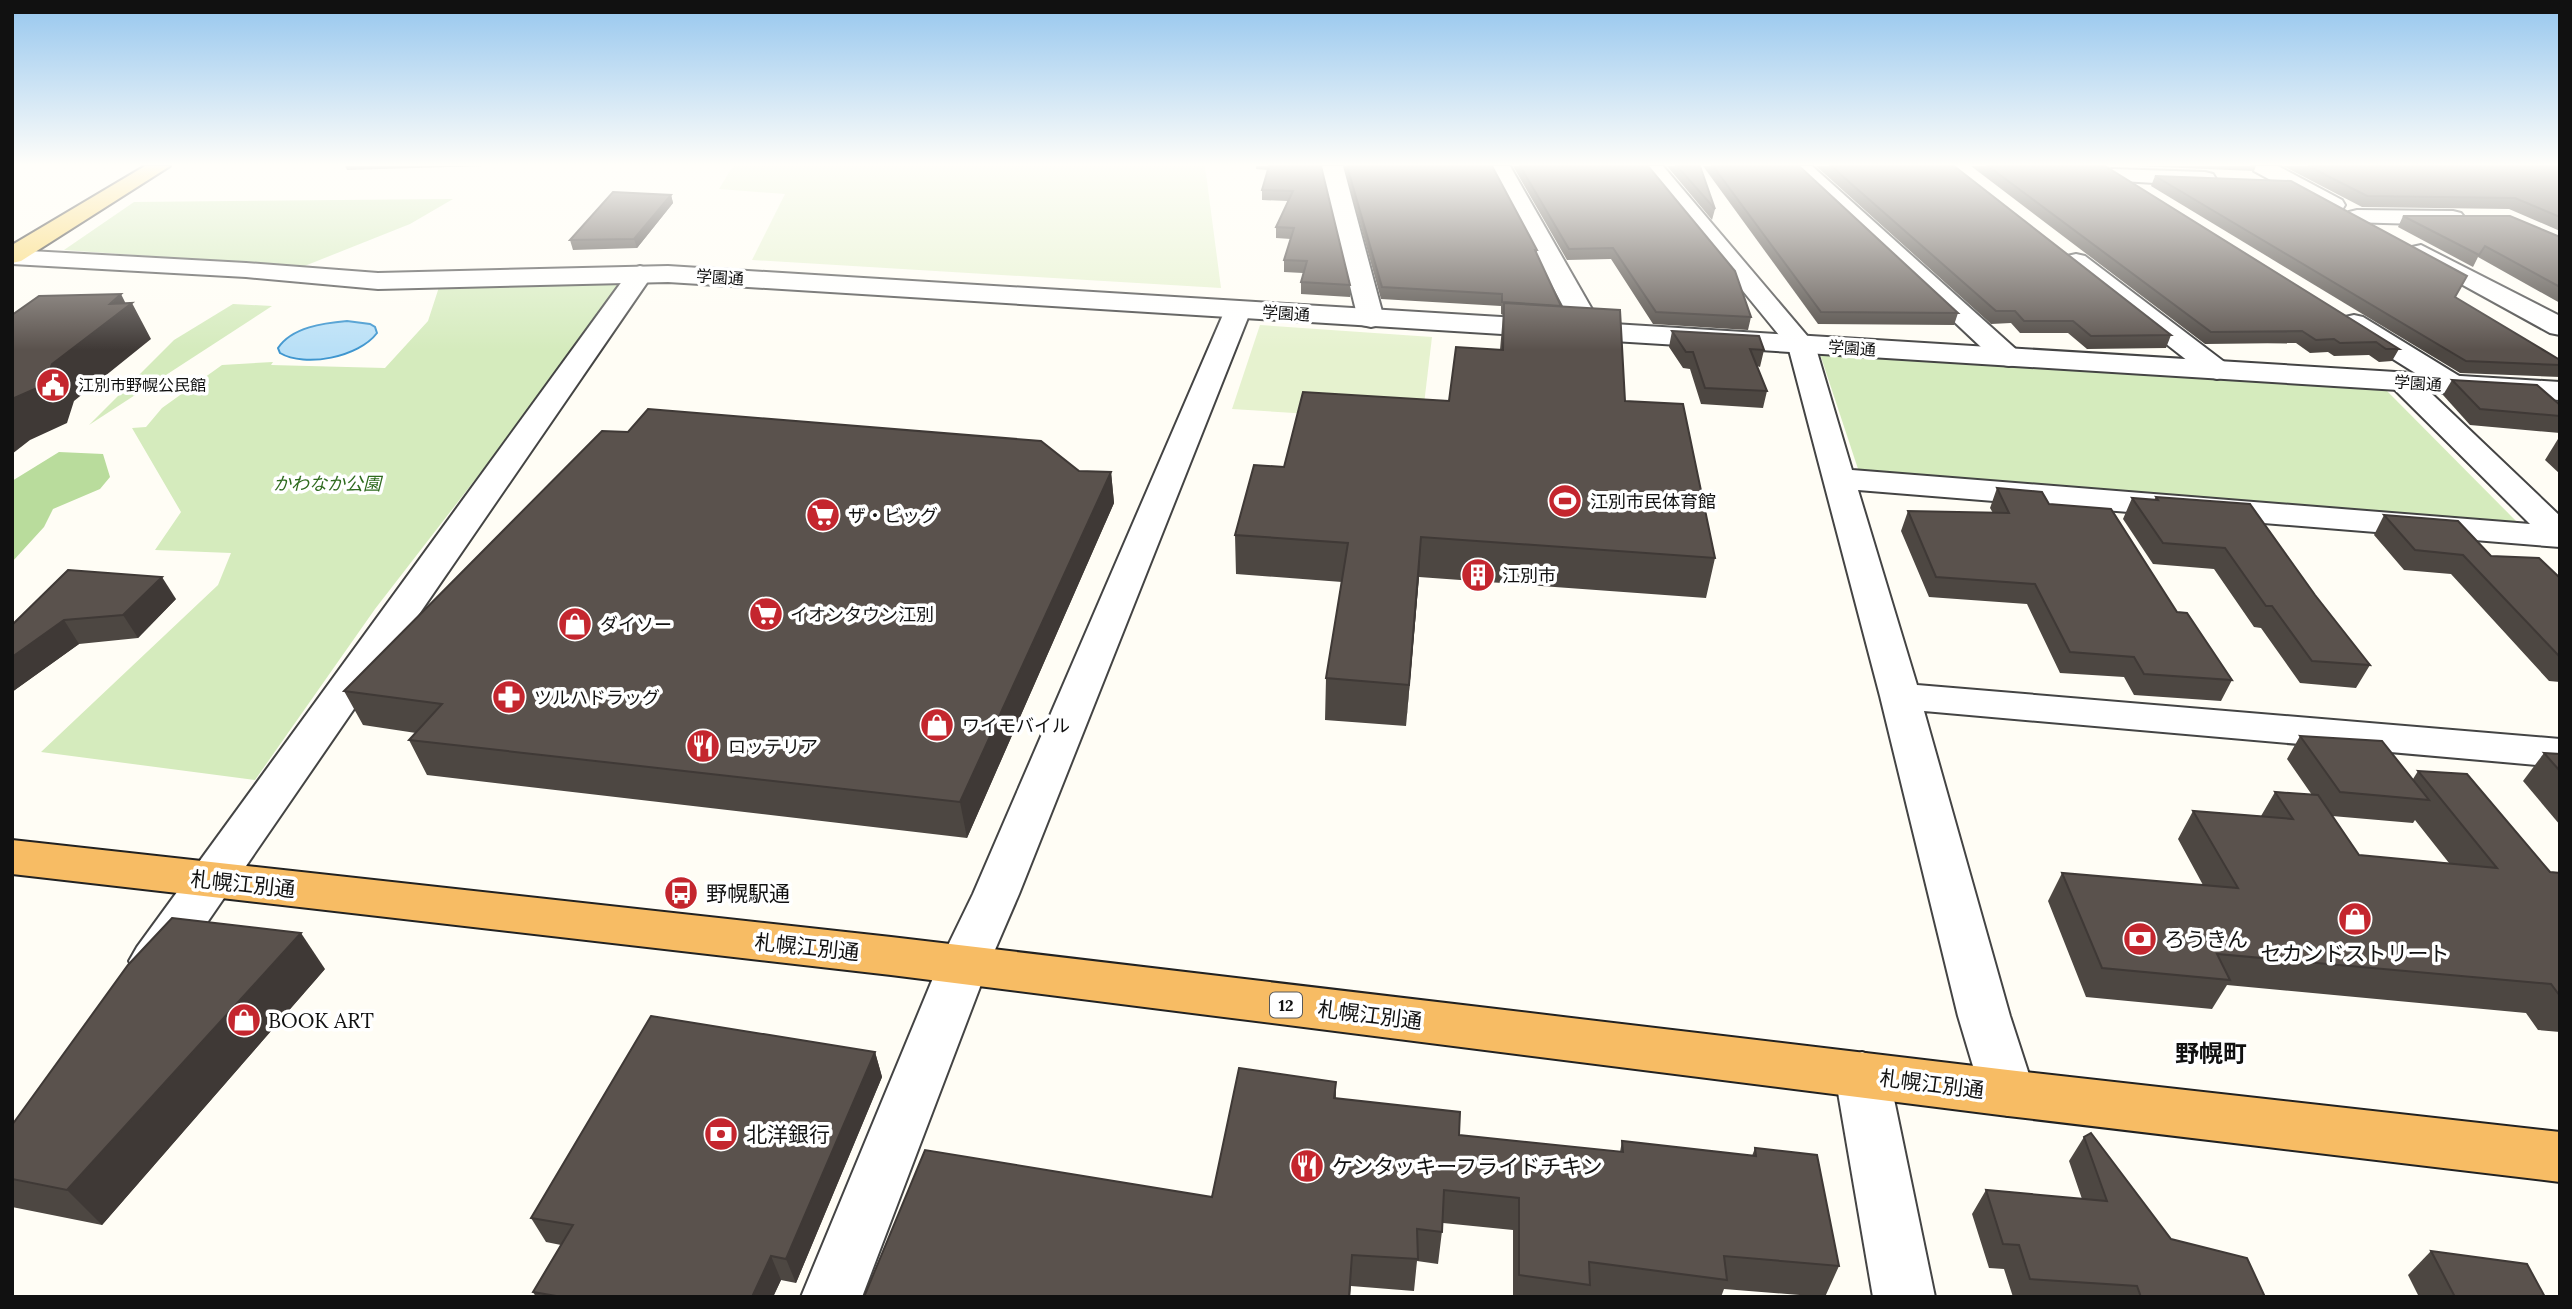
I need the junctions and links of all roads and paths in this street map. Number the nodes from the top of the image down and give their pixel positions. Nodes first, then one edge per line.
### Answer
1 (61, 227) edge
2 (1348, 227) edge
3 (1533, 227) edge
4 (1702, 227) edge
5 (1866, 227) edge
6 (2374, 227) edge
7 (2052, 243) edge
8 (12, 257) edge
9 (640, 274) junction
10 (1238, 310) junction
11 (2336, 313) edge
12 (1371, 319) junction
13 (2560, 327) edge
14 (1591, 332) junction
15 (1801, 345) junction
16 (2009, 358) junction
17 (2217, 370) junction
18 (2403, 382) junction
19 (2454, 385) junction
20 (2560, 391) edge
21 (1839, 479) junction
22 (2560, 536) edge
23 (1900, 696) junction
24 (2560, 753) edge
25 (12, 858) edge
26 (212, 880) junction
27 (963, 966) junction
28 (132, 992) edge
29 (1862, 1075) junction
30 (2008, 1093) junction
31 (2560, 1157) edge
32 (831, 1297) edge
33 (1903, 1297) edge

1 - 8 main road
2 - 12 street
3 - 14 street
4 - 15 street
5 - 16 street
6 - 13 street
7 - 17 street
8 - 9 street, 学園通
9 - 10 street, 学園通
9 - 26 street
10 - 12 street, 学園通
10 - 27 street
11 - 19 street
12 - 14 street, 学園通
14 - 15 street, 学園通
15 - 16 street, 学園通
15 - 21 street
16 - 17 street, 学園通
17 - 18 street, 学園通
18 - 19 street, 学園通
18 - 22 street
19 - 20 street, 学園通
21 - 22 street
21 - 23 street
23 - 24 street
23 - 30 street
25 - 26 highway, 札幌江別通 / 12
26 - 27 highway, 札幌江別通 / 12
26 - 28 street
27 - 29 highway, 札幌江別通 / 12
27 - 32 street
29 - 30 highway, 札幌江別通 / 12
29 - 33 street
30 - 31 highway, 札幌江別通 / 12

